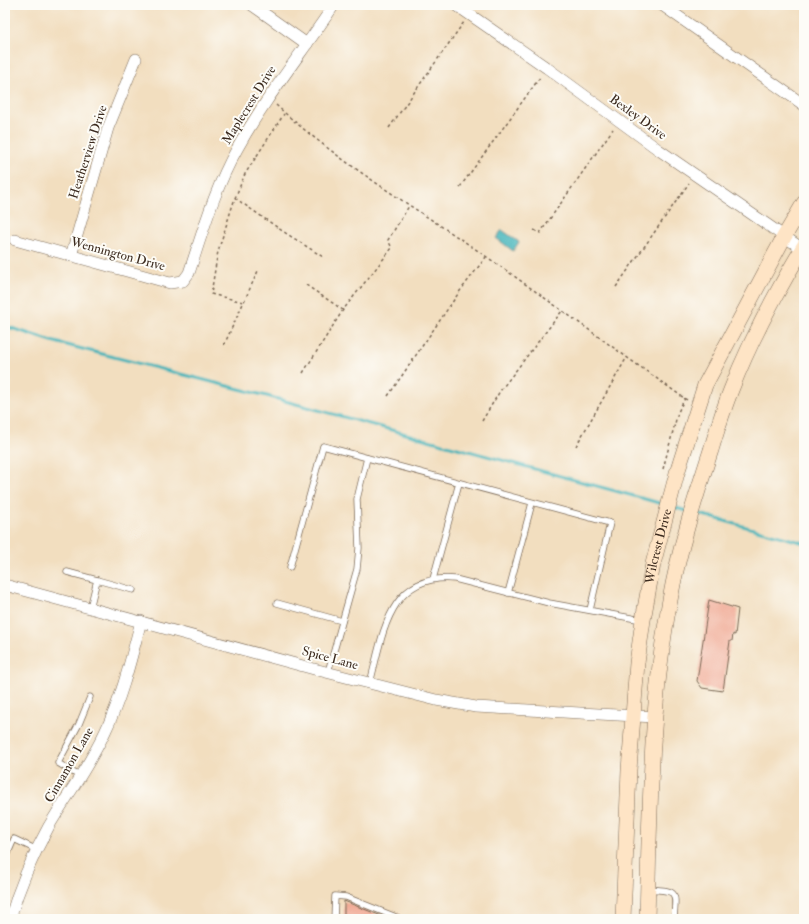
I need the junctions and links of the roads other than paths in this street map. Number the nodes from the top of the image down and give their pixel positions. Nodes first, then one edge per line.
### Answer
1 (252, 5) edge
2 (334, 5) edge
3 (456, 5) edge
4 (662, 5) edge
5 (307, 44) junction
6 (136, 59) dead end
7 (804, 104) edge
8 (804, 203) edge
9 (203, 229) joint
10 (784, 237) junction
11 (15, 240) dead end
12 (803, 248) edge
13 (71, 256) junction
14 (730, 338) junction
15 (745, 358) junction
16 (367, 458) junction
17 (459, 483) junction
18 (532, 503) junction
19 (290, 567) dead end
20 (67, 572) dead end
21 (97, 580) junction
22 (433, 580) junction
23 (5, 585) edge
24 (133, 590) dead end
25 (508, 592) junction
26 (277, 603) dead end
27 (90, 608) junction
28 (590, 610) junction
29 (642, 620) junction
30 (342, 621) junction
31 (142, 622) junction
32 (328, 672) junction
33 (370, 683) junction
34 (90, 697) dead end
35 (633, 716) junction
36 (655, 717) junction
37 (81, 777) junction
38 (37, 850) junction
39 (5, 860) edge
40 (648, 889) junction
41 (624, 890) junction
42 (10, 919) edge
43 (334, 919) edge
44 (401, 919) edge
45 (623, 919) edge
46 (647, 919) edge
47 (674, 919) edge

1 - 5 street
2 - 5 street, Maplecrest Drive
3 - 10 street, Bexley Drive
4 - 7 street
5 - 9 street, Maplecrest Drive
6 - 13 street, Heatherview Drive
8 - 10 main road, Wilcrest Drive
9 - 13 street, Wennington Drive
10 - 12 street, Bexley Drive
10 - 14 main road, Wilcrest Drive
11 - 13 street, Wennington Drive
12 - 15 main road, Wilcrest Drive
14 - 15 main road
14 - 29 main road, Wilcrest Drive
15 - 36 main road, Wilcrest Drive
16 - 17 lane
16 - 19 lane
16 - 30 lane
17 - 18 lane
17 - 22 lane
18 - 25 lane
18 - 28 lane
20 - 21 lane
21 - 24 lane
21 - 27 lane
22 - 25 lane
22 - 33 lane
23 - 27 street, Spice Lane
25 - 28 lane
26 - 30 lane
27 - 31 street, Spice Lane
28 - 29 lane
29 - 35 main road, Wilcrest Drive
30 - 32 lane
31 - 32 street, Spice Lane
31 - 37 street, Cinnamon Lane
32 - 33 street, Spice Lane
33 - 35 street, Spice Lane
34 - 37 lane
35 - 36 street, Spice Lane
35 - 41 main road, Wilcrest Drive
36 - 40 main road, Wilcrest Drive
37 - 38 street, Cinnamon Lane
38 - 39 lane
38 - 42 street, Cinnamon Lane
40 - 41 main road
40 - 46 main road, Wilcrest Drive
40 - 47 lane
41 - 45 main road, Wilcrest Drive
43 - 44 lane

